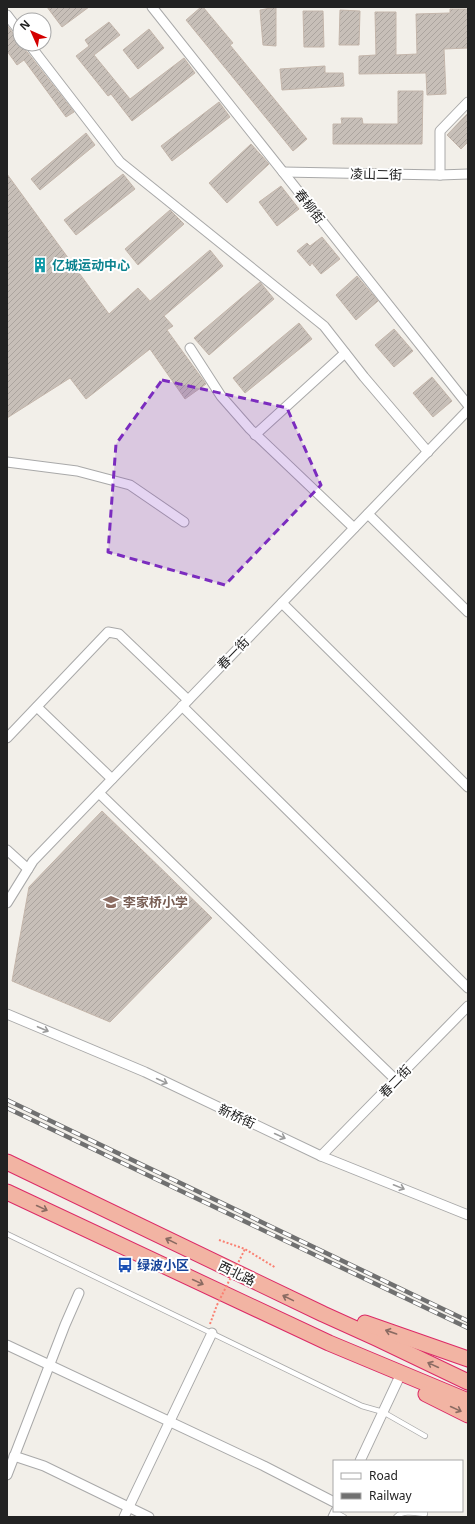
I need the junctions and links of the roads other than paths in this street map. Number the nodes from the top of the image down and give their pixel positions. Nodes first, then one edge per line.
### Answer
1 (152, 7) edge
2 (35, 52) edge
3 (468, 102) edge
4 (283, 172) junction
5 (468, 174) edge
6 (440, 175) junction
7 (190, 348) dead end
8 (345, 352) junction
9 (468, 405) edge
10 (468, 410) edge
11 (255, 435) junction
12 (428, 452) junction
13 (7, 462) edge
14 (368, 514) junction
15 (184, 522) dead end
16 (354, 528) junction
17 (282, 602) junction
18 (468, 612) edge
19 (185, 703) junction
20 (37, 707) junction
21 (7, 738) edge
22 (112, 779) junction
23 (468, 787) edge
24 (99, 793) junction
25 (7, 850) edge
26 (28, 869) junction
27 (7, 903) edge
28 (468, 988) edge
29 (468, 1006) edge
30 (7, 1014) edge
31 (396, 1080) junction
32 (321, 1156) junction
33 (7, 1162) edge
34 (7, 1192) edge
35 (468, 1215) edge
36 (7, 1234) edge
37 (79, 1293) dead end
38 (323, 1314) junction
39 (210, 1329) junction
40 (322, 1340) junction
41 (7, 1345) edge
42 (468, 1359) edge
43 (49, 1365) junction
44 (398, 1380) junction
45 (468, 1382) edge
46 (468, 1401) edge
47 (383, 1412) junction
48 (468, 1415) edge
49 (170, 1422) junction
50 (426, 1436) dead end
51 (14, 1456) junction
52 (360, 1460) edge
53 (7, 1475) edge
54 (333, 1501) edge
55 (129, 1507) junction
56 (409, 1512) edge
57 (409, 1512) edge
58 (425, 1512) edge
59 (335, 1514) edge
60 (398, 1514) edge
61 (124, 1517) edge
62 (149, 1517) edge
63 (344, 1517) edge

1 - 4 street, 春柳街
2 - 8 street
3 - 6 street
4 - 6 street, 凌山二街
4 - 9 street, 春柳街
5 - 6 street, 凌山二街
7 - 11 street
8 - 11 street
8 - 12 street
10 - 12 street, 春一街
11 - 16 street
12 - 14 street, 春一街
13 - 15 street
14 - 16 street, 春一街
14 - 18 street
16 - 17 street, 春一街
17 - 19 street, 春一街
17 - 23 street
19 - 20 street
19 - 22 street, 春一街
19 - 28 street
20 - 21 street
20 - 22 street
22 - 24 street, 春一街
24 - 26 street, 春一街
24 - 31 street
25 - 26 street
26 - 27 street, 春一街
29 - 31 street, 春二街
30 -> 32 street, 新桥街
31 - 32 street, 春二街
32 -> 35 street, 新桥街
38 -> 33 highway, 西北路
34 -> 40 highway, 西北路
36 - 39 lane
37 - 43 street
42 -> 38 highway
45 -> 38 highway, 西北路
39 - 47 lane
39 - 49 street
40 - 44 highway
40 - 46 highway, 西北路
41 - 43 street
43 - 49 street
43 - 51 street
44 - 47 street
44 -> 48 highway
47 - 50 lane
47 - 52 street
49 - 54 street
49 - 55 street
51 - 53 street
51 - 55 street
55 - 61 street
55 - 62 street
56 - 58 lane
57 - 60 lane
59 - 63 lane

